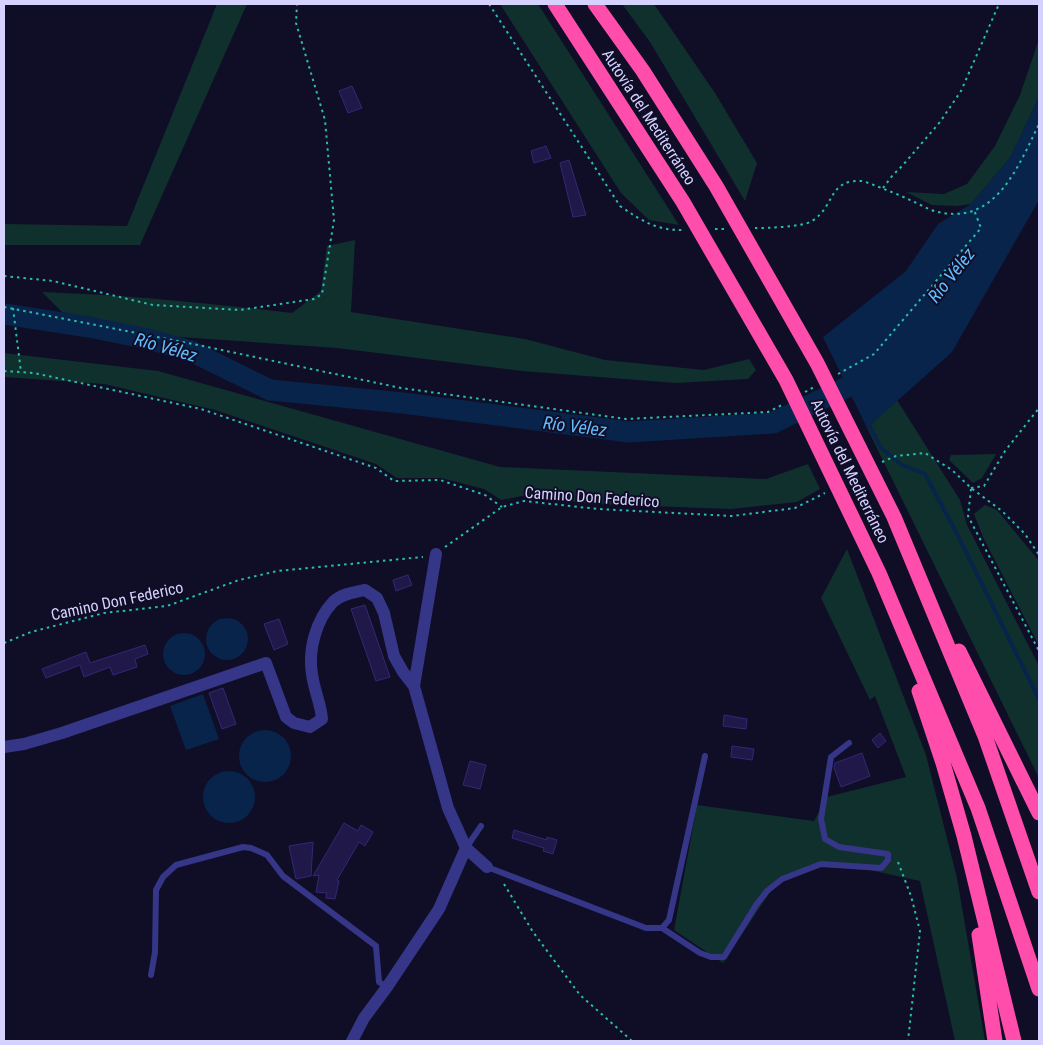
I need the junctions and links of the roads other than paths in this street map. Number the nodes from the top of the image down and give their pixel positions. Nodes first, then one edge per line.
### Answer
1 (555, 4) edge
2 (595, 4) edge
3 (894, 517) junction
4 (436, 554) road end
5 (879, 573) junction
6 (414, 686) junction
7 (849, 743) dead end
8 (4, 747) edge
9 (705, 756) dead end
10 (1039, 813) edge
11 (481, 826) dead end
12 (466, 848) junction
13 (487, 867) joint
14 (973, 872) junction
15 (1039, 892) edge
16 (662, 928) junction
17 (151, 975) dead end
18 (387, 987) junction
19 (1039, 989) edge
20 (352, 1041) edge
21 (996, 1041) edge
22 (1014, 1041) edge

1 - 5 highway, Autovía del Mediterráneo
2 - 3 highway, Autovía del Mediterráneo
3 - 10 highway
3 - 15 highway, Autovía del Mediterráneo
4 - 6 street
5 - 14 highway
5 - 19 highway, Autovía del Mediterráneo
6 - 8 street
6 - 12 street
7 - 16 lane
9 - 16 lane
11 - 12 lane
12 - 13 street
12 - 18 street
13 - 16 lane
14 - 21 highway
14 - 22 highway
17 - 18 lane
18 - 20 street

